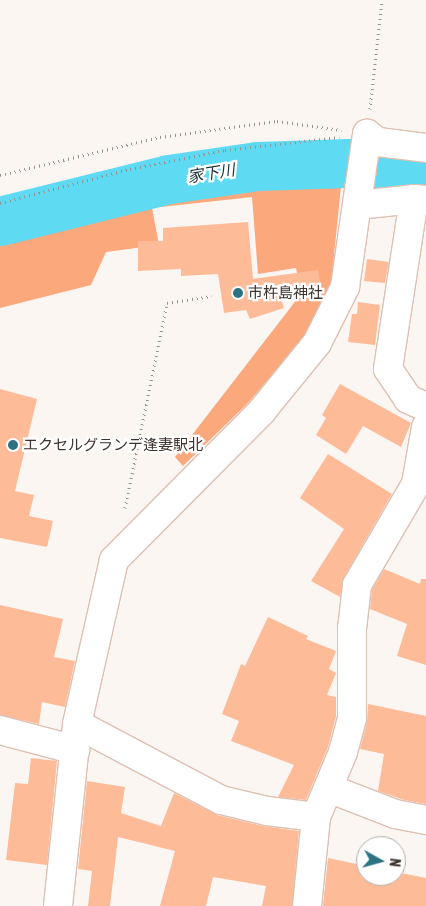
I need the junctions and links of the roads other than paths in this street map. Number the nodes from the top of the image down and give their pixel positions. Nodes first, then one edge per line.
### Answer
1 (426, 148) edge
2 (420, 200) edge
3 (358, 204) junction
4 (426, 407) edge
5 (426, 427) edge
6 (421, 486) edge
7 (0, 730) edge
8 (76, 737) junction
9 (328, 788) junction
10 (316, 817) junction
11 (426, 820) edge
12 (58, 906) edge
13 (307, 906) edge

1 - 3 street
2 - 3 street
2 - 4 street
3 - 8 street
5 - 6 street
6 - 9 street
7 - 8 street
8 - 10 street
8 - 12 street
9 - 10 street
9 - 11 street
10 - 13 street

